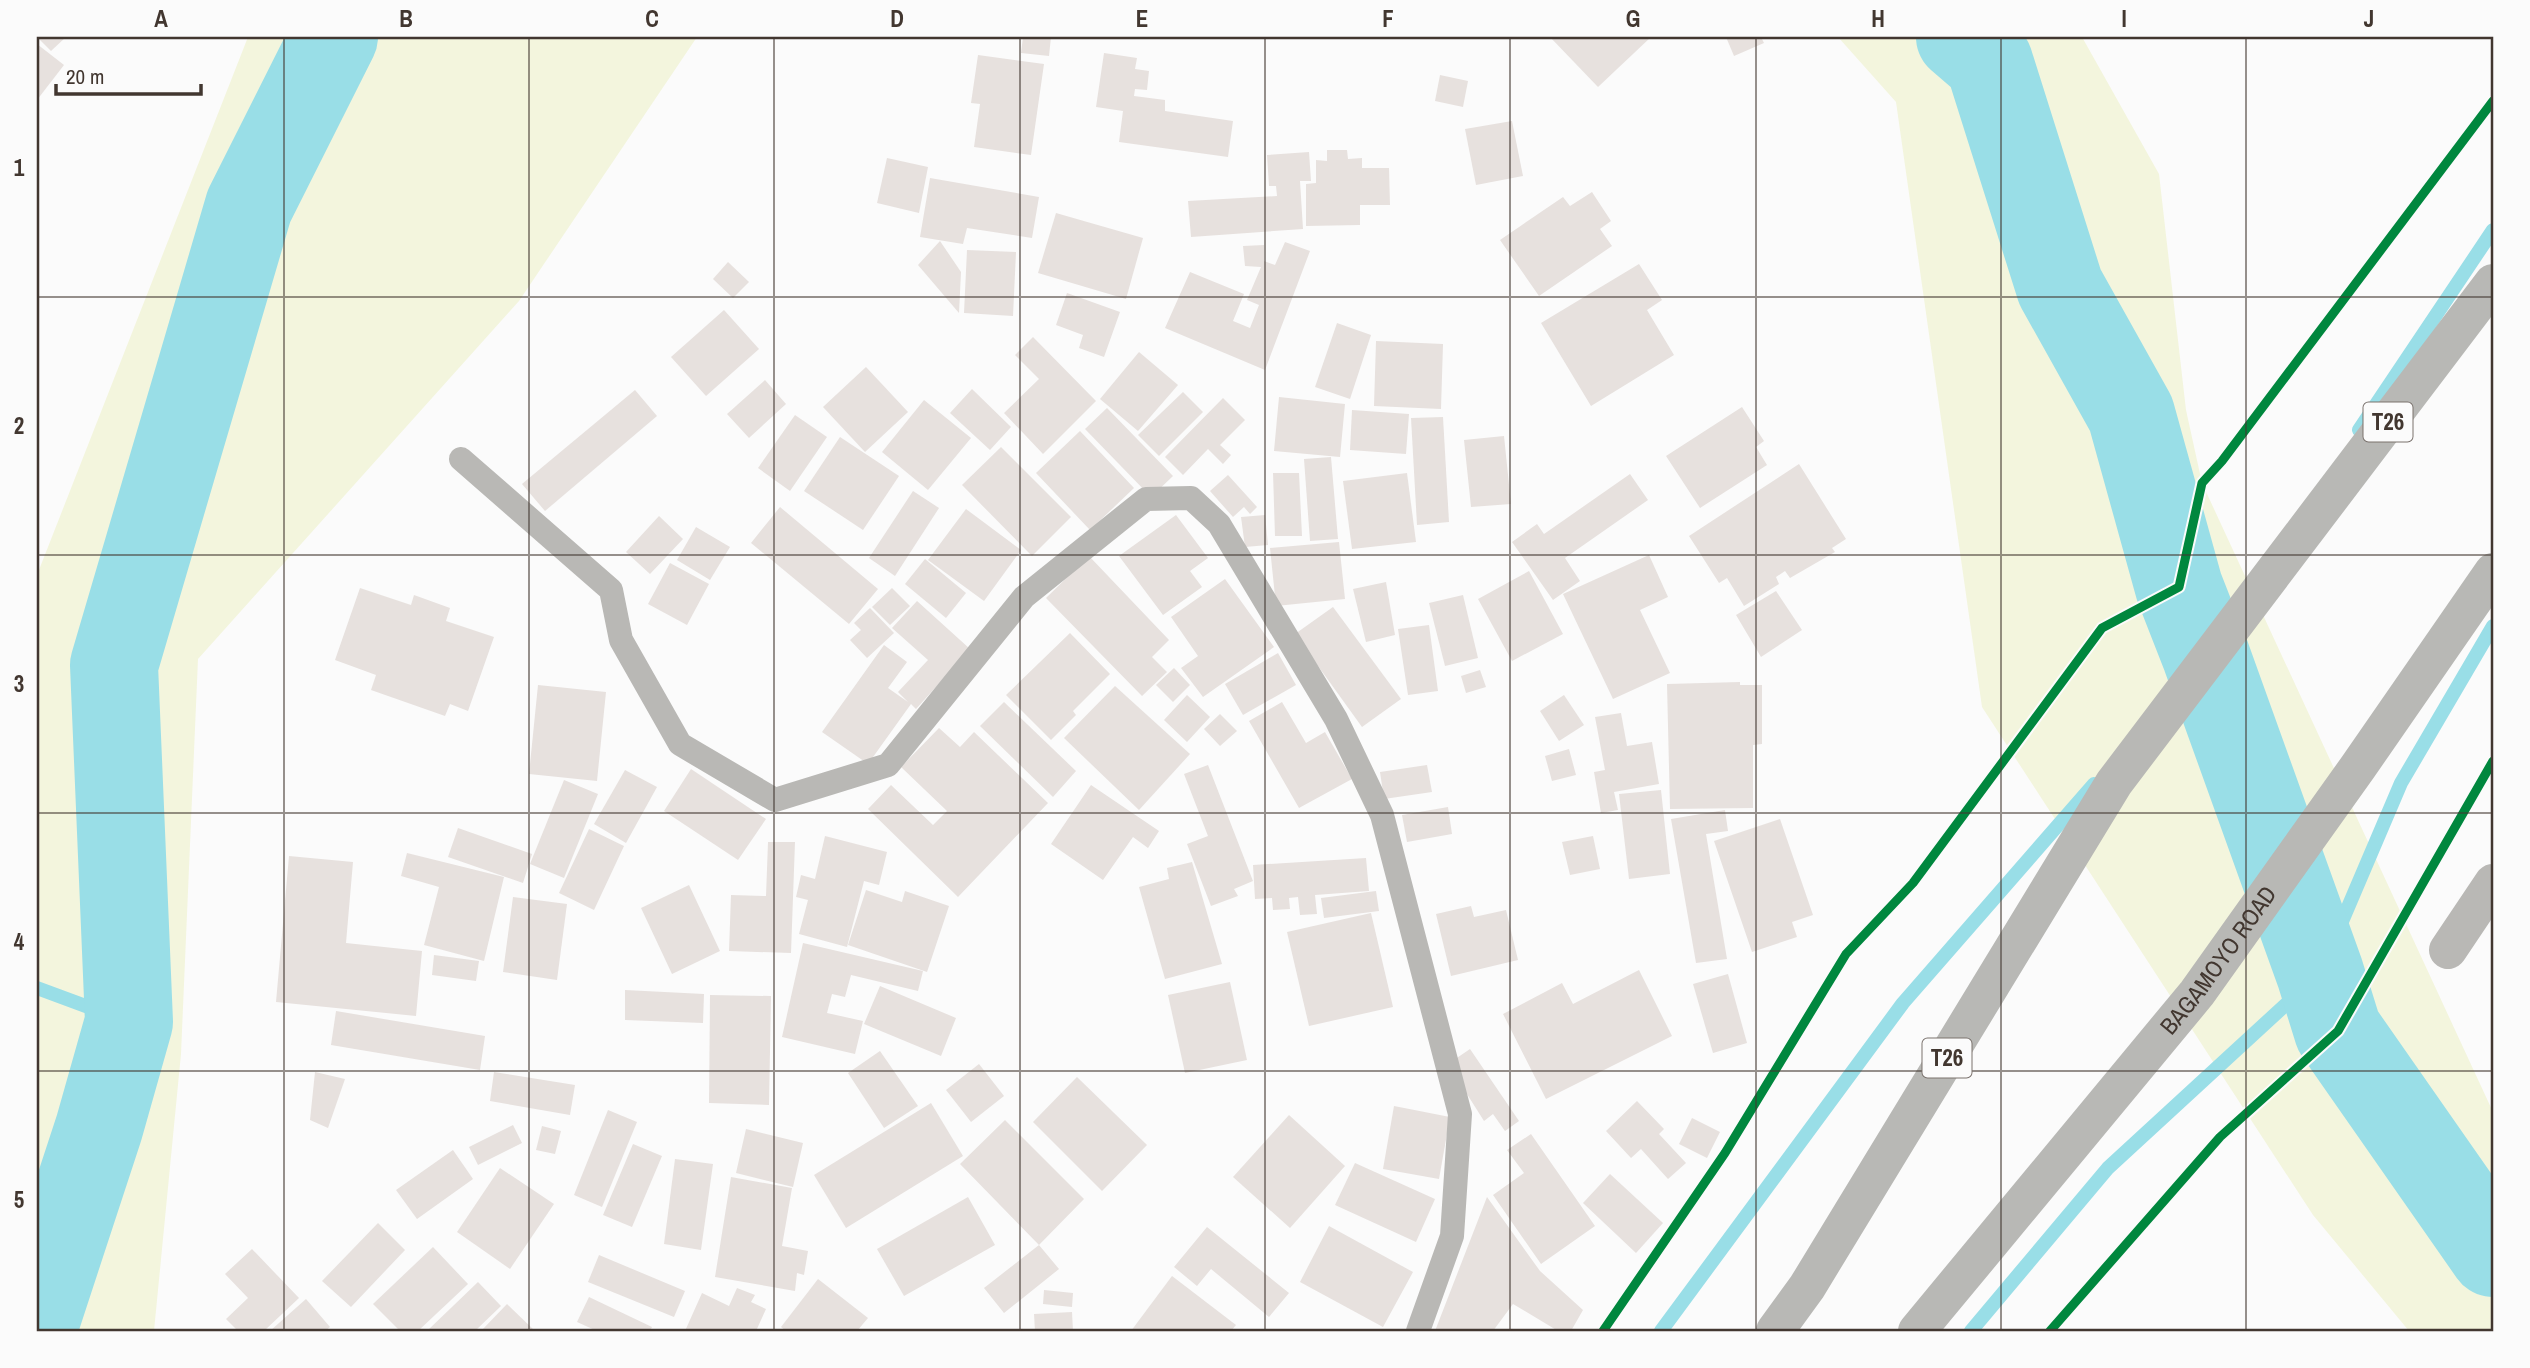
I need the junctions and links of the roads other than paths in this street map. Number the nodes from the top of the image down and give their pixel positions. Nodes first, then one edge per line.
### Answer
1 (2493, 283) edge
2 (461, 459) dead end
3 (2493, 572) edge
4 (2493, 883) edge
5 (2448, 950) dead end
6 (1418, 1331) edge
7 (1775, 1331) edge
8 (1917, 1331) edge

1 - 7 highway, T26
2 - 6 lane
3 - 8 highway, BAGAMOYO ROAD
4 - 5 street

